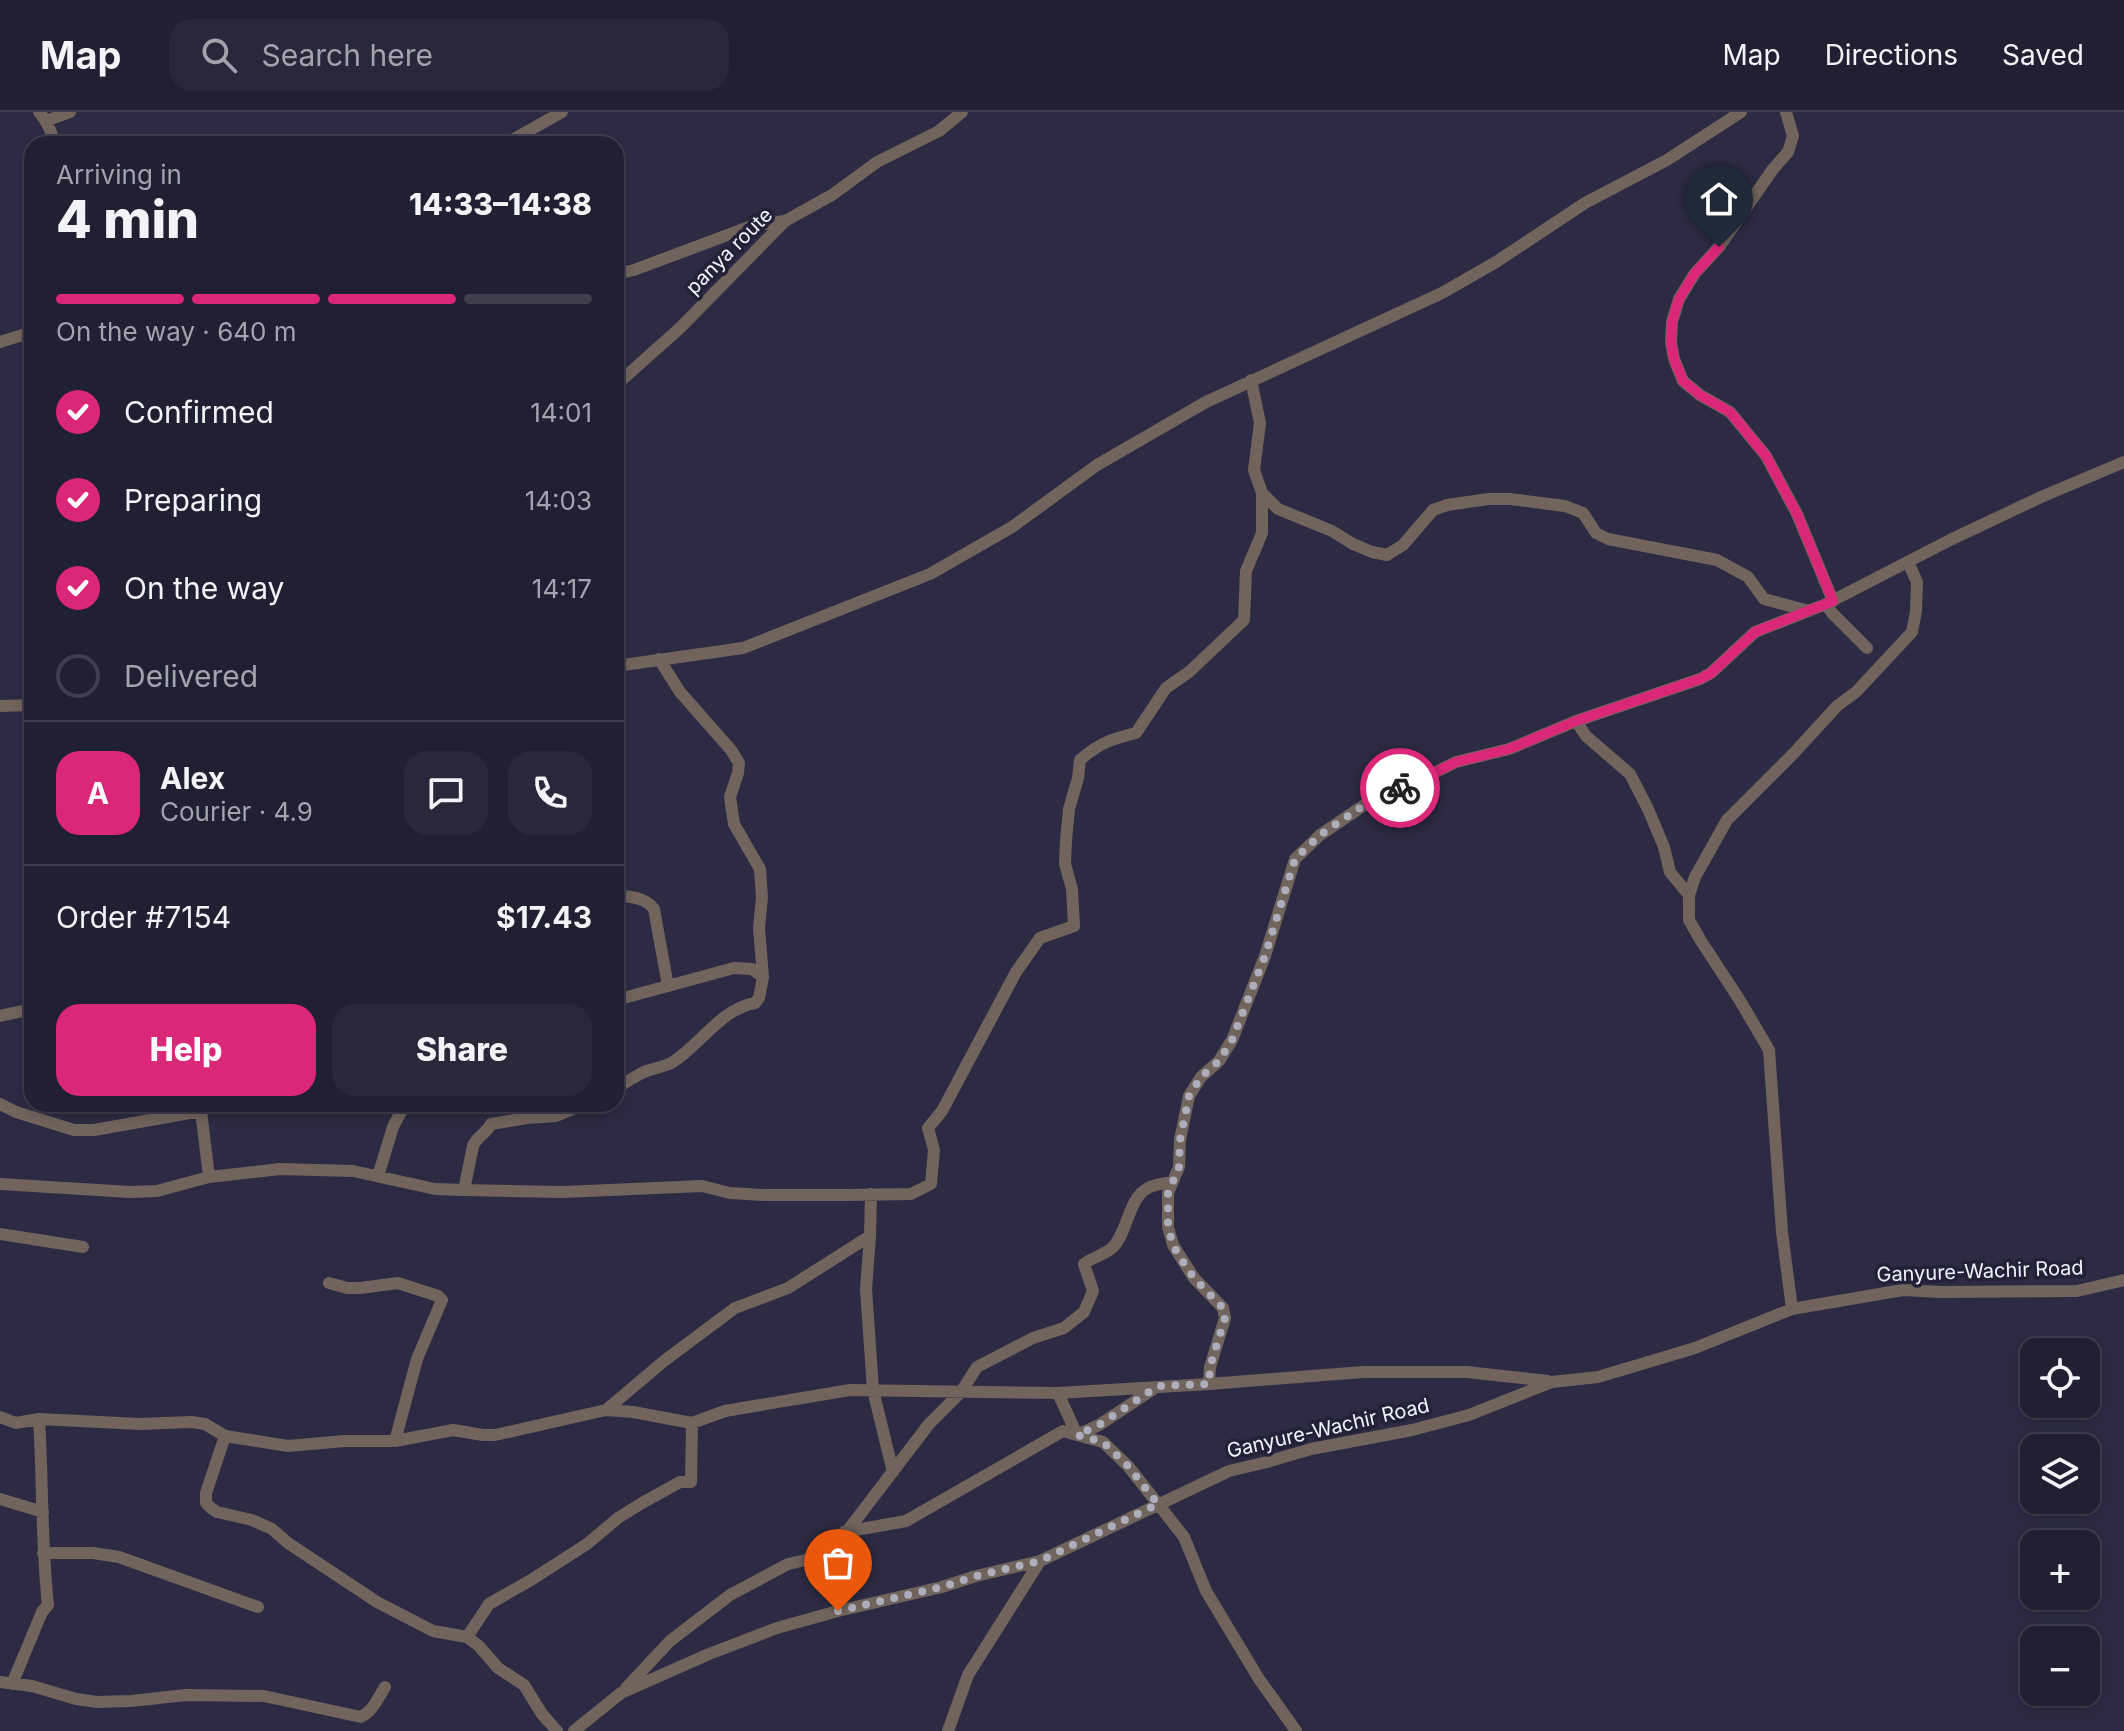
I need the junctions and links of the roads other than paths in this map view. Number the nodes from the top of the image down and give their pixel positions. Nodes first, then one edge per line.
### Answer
1 (70, 112) edge
2 (562, 112) edge
3 (962, 112) edge
4 (1741, 112) edge
5 (1786, 112) edge
6 (43, 116) edge
7 (53, 136) edge
8 (519, 136) edge
9 (785, 221) junction
10 (624, 272) edge
11 (24, 334) edge
12 (0, 342) edge
13 (624, 378) edge
14 (1251, 380) junction
15 (2124, 462) edge
16 (1262, 493) junction
17 (1908, 562) junction
18 (1830, 602) junction
19 (1809, 611) junction
20 (1867, 648) dead end
21 (659, 659) junction
22 (624, 665) edge
23 (24, 705) edge
24 (0, 706) edge
25 (1576, 721) junction
26 (1689, 895) junction
27 (624, 897) edge
28 (763, 977) junction
29 (668, 986) junction
30 (624, 998) edge
31 (24, 1011) edge
32 (0, 1016) edge
33 (624, 1083) edge
34 (0, 1104) edge
35 (195, 1112) edge
36 (201, 1112) edge
37 (401, 1112) edge
38 (565, 1112) edge
39 (378, 1176) junction
40 (209, 1177) junction
41 (1173, 1182) junction
42 (0, 1184) edge
43 (464, 1190) junction
44 (871, 1194) junction
45 (0, 1234) edge
46 (870, 1236) junction
47 (83, 1247) dead end
48 (2124, 1280) edge
49 (329, 1283) dead end
50 (1792, 1309) junction
51 (1552, 1382) junction
52 (1209, 1384) junction
53 (1158, 1386) junction
54 (873, 1390) junction
55 (961, 1392) junction
56 (1058, 1393) junction
57 (606, 1410) junction
58 (0, 1417) edge
59 (39, 1419) junction
60 (692, 1423) junction
61 (1077, 1435) junction
62 (225, 1436) junction
63 (395, 1441) junction
64 (893, 1472) junction
65 (0, 1499) edge
66 (1158, 1504) junction
67 (43, 1512) junction
68 (844, 1532) junction
69 (43, 1553) junction
70 (1040, 1561) junction
71 (258, 1607) dead end
72 (467, 1637) junction
73 (6, 1683) edge
74 (385, 1687) dead end
75 (621, 1693) junction
76 (557, 1731) edge
77 (574, 1731) edge
78 (948, 1731) edge
79 (1296, 1731) edge

1 - 6 street
2 - 8 street
3 - 9 street, panya route
4 - 14 street
5 - 18 street
6 - 7 street
9 - 10 street
9 - 13 street, panya route
11 - 12 street
14 - 16 street
14 - 21 street
15 - 17 street
16 - 19 street
16 - 44 street
17 - 18 street
17 - 26 street
18 - 19 street
18 - 20 street
19 - 25 street
21 - 22 street
21 - 28 street
23 - 24 street
25 - 26 street
25 - 41 street
26 - 50 street
27 - 29 street
28 - 29 street
28 - 33 street
29 - 30 street
31 - 32 street
34 - 35 street
36 - 40 street
37 - 39 street
38 - 43 street
39 - 40 street
39 - 43 street
40 - 42 street
41 - 52 street
41 - 55 street
43 - 44 street
44 - 46 street
45 - 47 street
46 - 54 street
46 - 57 street
48 - 50 street, Ganyure-Wachir Road
49 - 63 street
50 - 51 street, Ganyure-Wachir Road
51 - 52 street
51 - 66 street, Ganyure-Wachir Road
52 - 53 street
53 - 56 street
53 - 61 street
54 - 55 street
54 - 60 street
54 - 64 street
55 - 56 street
55 - 64 street
56 - 61 street
57 - 60 street
57 - 63 street
58 - 59 street
59 - 62 street
59 - 67 street
60 - 72 street
61 - 66 street
61 - 68 street
62 - 63 street
62 - 72 street
64 - 68 street
65 - 67 street
66 - 70 street, Ganyure-Wachir Road
66 - 79 street
67 - 69 street
68 - 75 street
69 - 71 street
69 - 73 street
70 - 75 street, Ganyure-Wachir Road
70 - 78 street
72 - 76 street
73 - 74 street
75 - 77 street, Ganyure-Wachir Road

